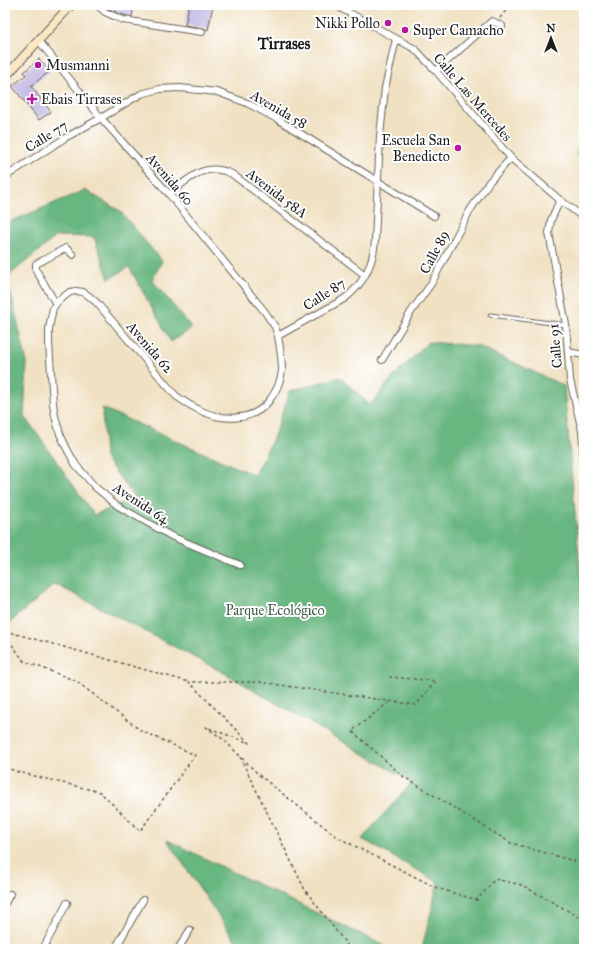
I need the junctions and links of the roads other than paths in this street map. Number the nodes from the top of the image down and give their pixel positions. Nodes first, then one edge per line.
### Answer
1 (71, 5) edge
2 (97, 5) edge
3 (335, 5) edge
4 (502, 26) dead end
5 (202, 32) dead end
6 (396, 39) junction
7 (38, 41) junction
8 (436, 71) junction
9 (5, 77) edge
10 (101, 118) junction
11 (511, 158) junction
12 (5, 177) edge
13 (378, 182) junction
14 (169, 194) junction
15 (560, 200) junction
16 (434, 216) dead end
17 (584, 218) edge
18 (73, 255) dead end
19 (365, 275) junction
20 (56, 304) junction
21 (490, 315) dead end
22 (566, 325) junction
23 (278, 336) junction
24 (568, 352) junction
25 (584, 355) edge
26 (382, 360) dead end
27 (576, 409) junction
28 (584, 410) edge
29 (584, 491) edge
30 (240, 565) dead end
31 (10, 894) dead end
32 (142, 900) dead end
33 (67, 903) dead end
34 (5, 904) edge
35 (190, 930) dead end
36 (43, 949) edge
37 (115, 949) edge
38 (178, 949) edge

1 - 7 main road
2 - 5 street
3 - 6 street, Calle Las Mercedes
4 - 8 street
6 - 8 street, Calle Las Mercedes
6 - 13 street, Calle 87
7 - 9 main road
7 - 10 street, Avenida 60
8 - 11 street, Calle Las Mercedes
10 - 12 street, Calle 77
10 - 13 street, Avenida 58
10 - 14 street, Avenida 60
11 - 15 street, Calle Las Mercedes
11 - 26 street, Calle 89
13 - 16 street, Avenida 58
13 - 19 street, Calle 87
14 - 19 street, Avenida 58A
14 - 23 street, Avenida 60
15 - 17 street, Calle Las Mercedes
15 - 22 street, Calle 91
18 - 20 street
19 - 23 street, Calle 87
20 - 23 street, Avenida 62
20 - 30 street, Avenida 64
21 - 22 lane
22 - 24 street, Calle 91
24 - 25 street
24 - 27 street, Calle 91
27 - 28 street
27 - 29 street, Calle 91
31 - 34 street
32 - 37 street
33 - 36 street
35 - 38 street

